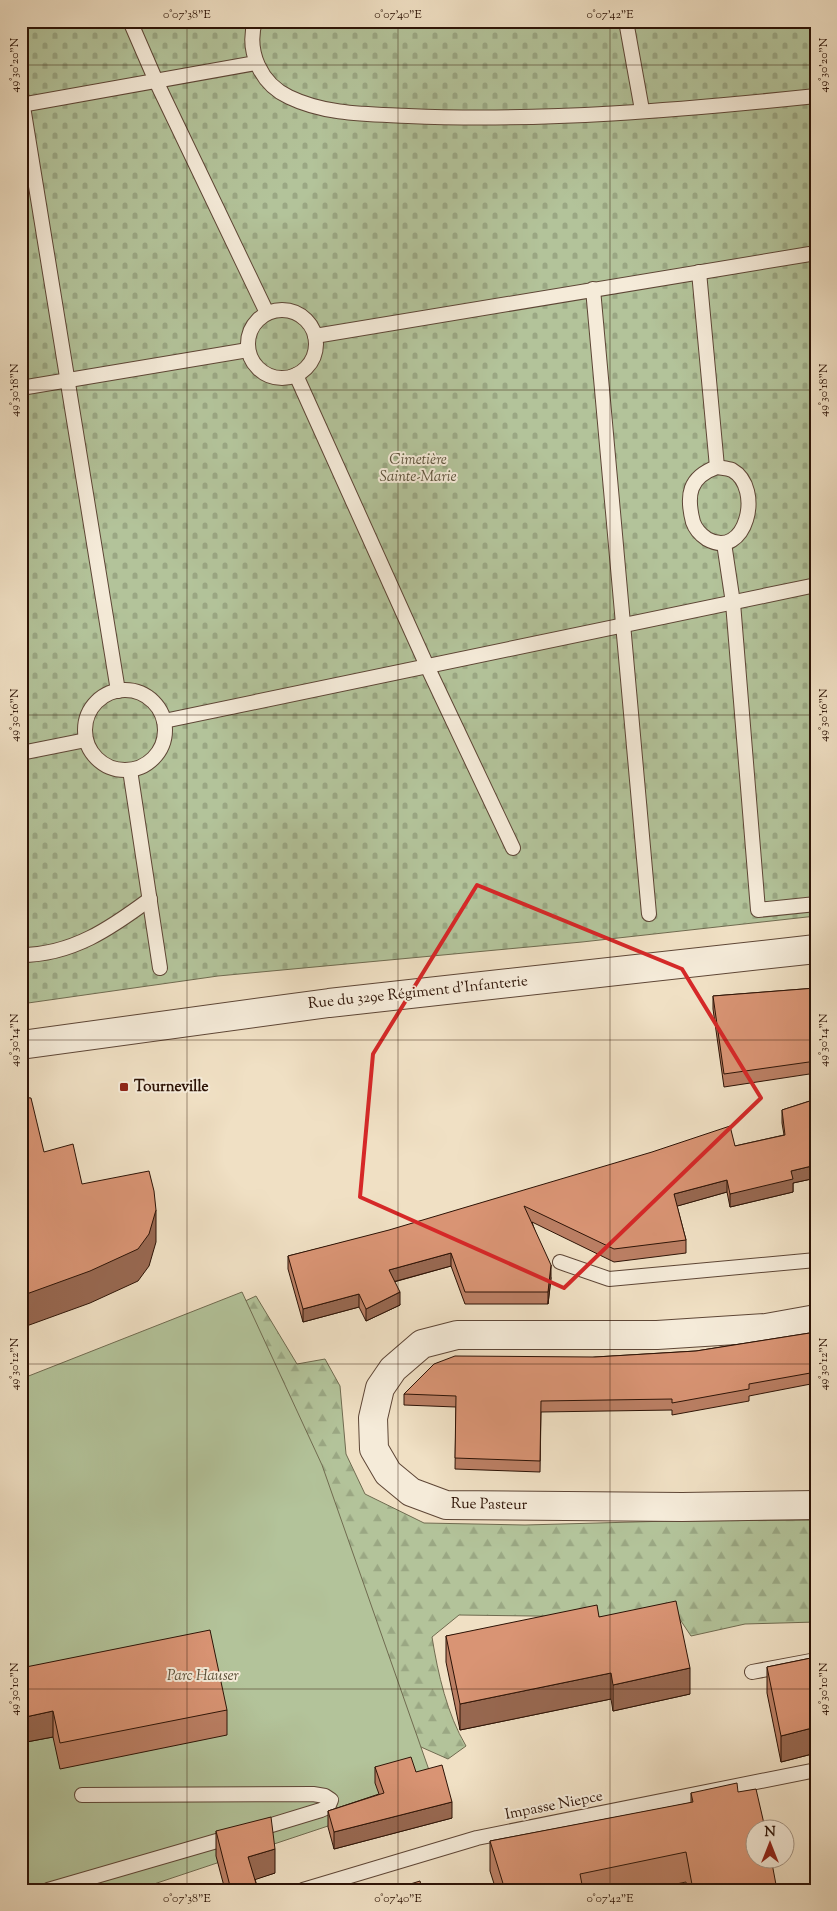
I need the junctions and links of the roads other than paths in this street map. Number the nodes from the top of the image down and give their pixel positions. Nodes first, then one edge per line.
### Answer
1 (130, 21) edge
2 (255, 21) edge
3 (626, 21) edge
4 (256, 63) junction
5 (156, 81) junction
6 (816, 96) edge
7 (22, 102) edge
8 (642, 110) junction
9 (816, 252) edge
10 (699, 272) junction
11 (593, 289) junction
12 (267, 313) junction
13 (315, 336) junction
14 (248, 350) junction
15 (296, 375) junction
16 (69, 380) junction
17 (21, 388) edge
18 (717, 467) junction
19 (724, 543) junction
20 (816, 585) edge
21 (733, 603) junction
22 (623, 626) junction
23 (427, 666) junction
24 (118, 691) junction
25 (164, 721) junction
26 (86, 740) junction
27 (21, 753) edge
28 (130, 770) junction
29 (513, 848) dead end
30 (150, 899) junction
31 (816, 904) edge
32 (649, 914) dead end
33 (816, 949) edge
34 (21, 955) edge
35 (160, 968) dead end
36 (21, 1045) edge
37 (816, 1260) edge
38 (560, 1262) dead end
39 (816, 1318) edge
40 (816, 1505) edge
41 (816, 1660) edge
42 (752, 1672) dead end
43 (816, 1770) edge
44 (82, 1795) dead end
45 (48, 1890) edge
46 (303, 1890) edge

1 - 5 lane
2 - 4 lane
3 - 8 lane
4 - 5 lane
4 - 8 lane
5 - 7 lane
5 - 12 lane
6 - 8 lane
7 - 16 lane
9 - 10 lane
10 - 11 lane
10 - 18 lane
11 - 13 lane
11 - 22 lane
12 - 13 lane
12 - 14 lane
13 - 15 lane
14 - 15 lane
14 - 16 lane
15 - 23 lane
16 - 17 lane
16 - 24 lane
18 - 19 lane
18 - 19 lane
19 - 21 lane
20 - 21 lane
21 - 22 lane
21 - 31 lane
22 - 23 lane
22 - 32 lane
23 - 25 lane
23 - 29 lane
24 - 25 lane
24 - 26 lane
25 - 28 lane
26 - 27 lane
26 - 28 lane
28 - 30 lane
30 - 34 lane
30 - 35 lane
33 - 36 street, Rue du 329e Régiment d'Infanterie
37 - 38 lane
39 - 40 street, Rue Pasteur
41 - 42 lane
43 - 46 lane, Impasse Niepce
44 - 45 lane

